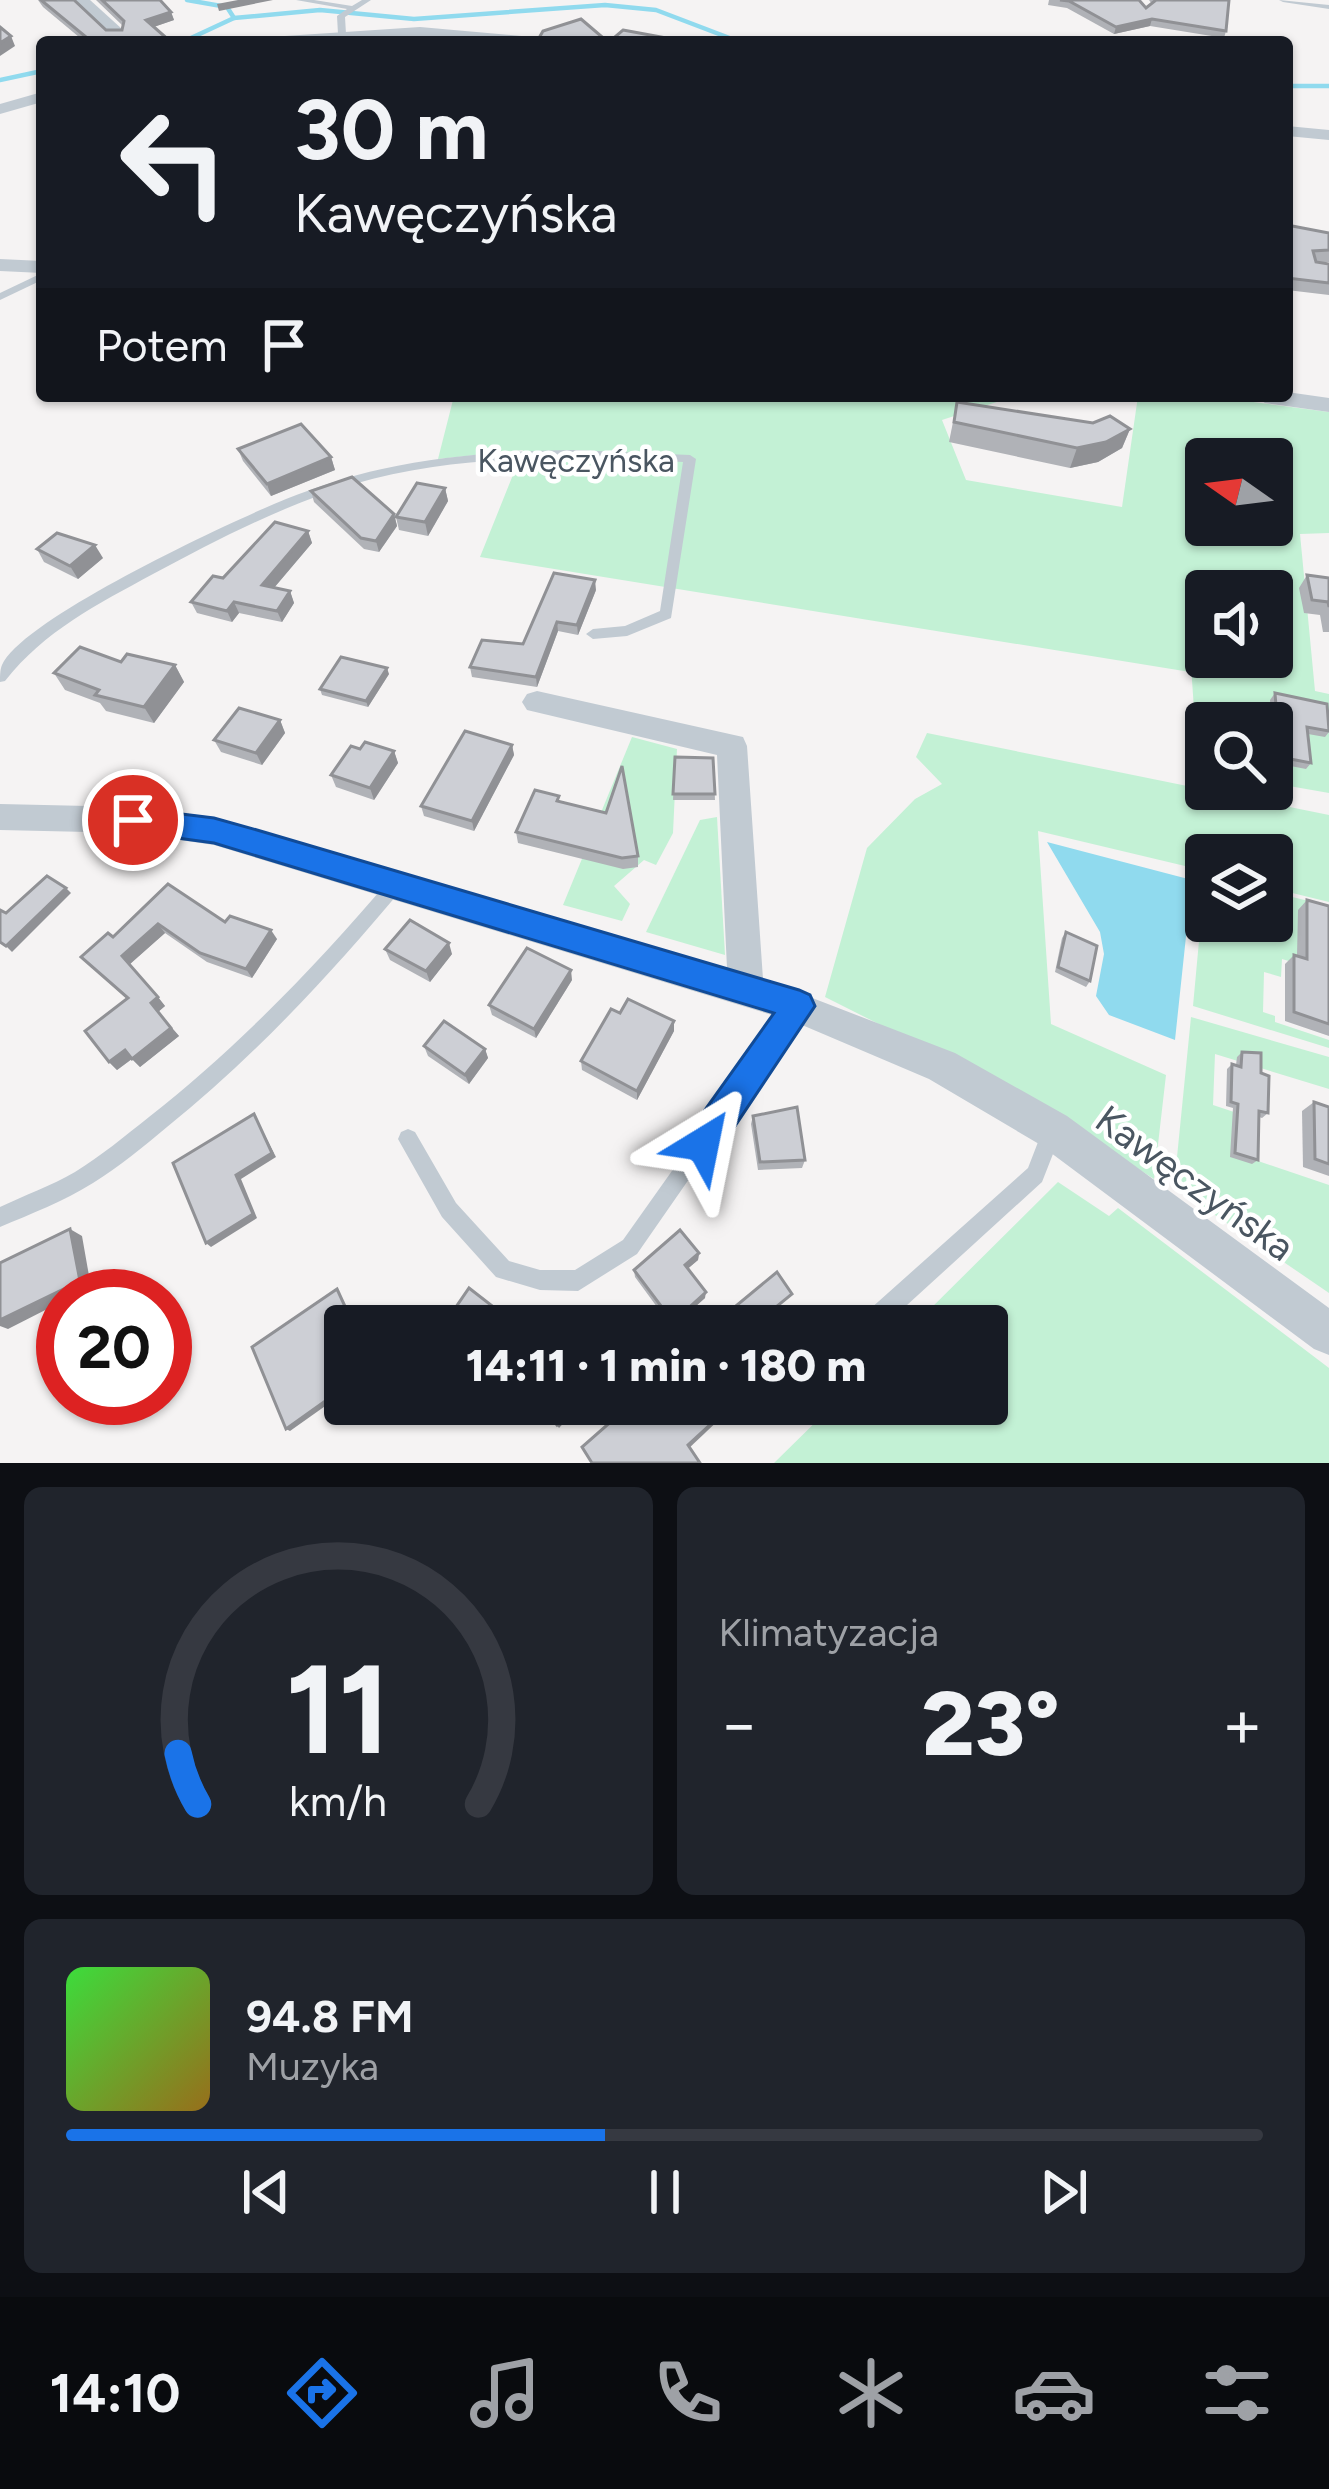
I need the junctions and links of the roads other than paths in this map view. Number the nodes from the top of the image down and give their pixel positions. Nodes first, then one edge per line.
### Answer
1 (82, 0) edge
2 (300, 0) edge
3 (367, 0) edge
4 (1283, 0) edge
5 (1329, 7) edge
6 (346, 11) junction
7 (118, 32) edge
8 (347, 36) edge
9 (36, 99) edge
10 (0, 109) edge
11 (1293, 132) edge
12 (1329, 135) edge
13 (0, 265) edge
14 (36, 267) edge
15 (36, 279) edge
16 (0, 297) edge
17 (1293, 400) edge
18 (1329, 405) edge
19 (593, 634) dead end
20 (0, 677) edge
21 (537, 702) dead end
22 (0, 817) edge
23 (395, 884) junction
24 (746, 990) junction
25 (799, 1006) junction
26 (1053, 1130) junction
27 (407, 1139) dead end
28 (0, 1217) edge
29 (891, 1305) edge
30 (1329, 1334) edge

1 - 7 street
2 - 6 lane
3 - 6 lane
4 - 5 lane
6 - 8 lane
9 - 10 street
11 - 12 street
13 - 14 street
15 - 16 lane
17 - 18 street
19 - 20 lane, Kawęczyńska
21 - 24 street
22 - 23 street, Kawęczyńska
23 - 24 street, Kawęczyńska
23 - 28 lane
24 - 25 street, Kawęczyńska
25 - 26 street, Kawęczyńska
25 - 27 lane
26 - 29 lane
26 - 30 street, Kawęczyńska

